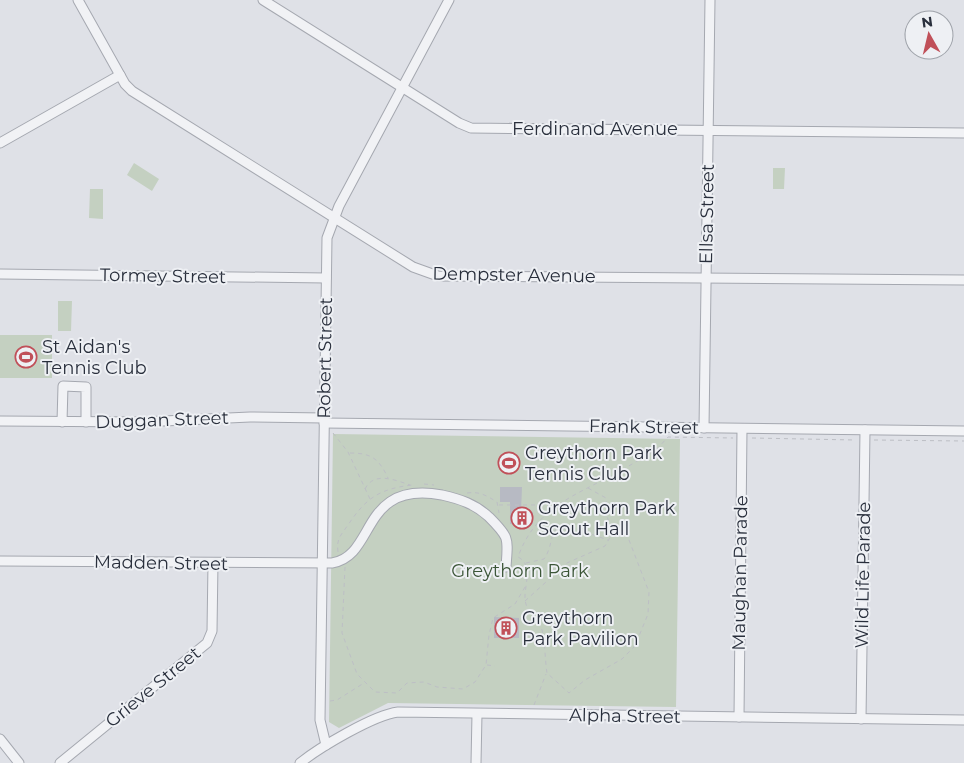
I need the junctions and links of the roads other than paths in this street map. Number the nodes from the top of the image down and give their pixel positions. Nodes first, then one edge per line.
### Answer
1 (78, 0) edge
2 (263, 0) edge
3 (449, 0) edge
4 (710, 0) edge
5 (120, 75) junction
6 (402, 87) junction
7 (708, 130) junction
8 (964, 133) edge
9 (0, 143) edge
10 (333, 217) junction
11 (0, 274) edge
12 (706, 277) junction
13 (326, 278) junction
14 (964, 280) edge
15 (324, 420) junction
16 (0, 421) edge
17 (62, 422) junction
18 (86, 422) junction
19 (704, 428) junction
20 (742, 428) junction
21 (964, 432) edge
22 (865, 435) junction
23 (0, 561) edge
24 (213, 563) junction
25 (322, 564) junction
26 (506, 567) dead end
27 (476, 714) junction
28 (738, 717) junction
29 (861, 719) junction
30 (964, 720) edge
31 (0, 741) edge
32 (326, 745) junction
33 (19, 763) edge
34 (60, 763) edge
35 (300, 763) edge
36 (476, 763) edge

1 - 5 street, Dempster Avenue
2 - 6 street, Ferdinand Avenue
3 - 6 street, Robert Street
4 - 7 street, Ellsa Street
5 - 9 street
5 - 10 street, Dempster Avenue
6 - 7 street, Ferdinand Avenue
6 - 10 street, Robert Street
7 - 8 street, Ferdinand Avenue
7 - 12 street, Ellsa Street
10 - 12 street, Dempster Avenue
10 - 13 street, Robert Street
11 - 13 street, Tormey Street
12 - 14 street, Dempster Avenue
12 - 19 street, Ellsa Street
13 - 15 street, Robert Street
15 - 18 street, Duggan Street
15 - 19 street, Frank Street
15 - 25 street, Robert Street
16 - 17 street, Duggan Street
17 - 18 street, Duggan Street
17 - 18 street
19 - 20 street, Frank Street
20 - 22 street, Frank Street
20 - 28 street, Maughan Parade
21 - 22 street, Frank Street
22 - 29 street, Wild Life Parade
23 - 24 street, Madden Street
24 - 25 street, Madden Street
24 - 34 street, Grieve Street
25 - 26 street, Madden Street
25 - 32 street, Robert Street
27 - 28 street, Alpha Street
27 - 32 street, Alpha Street
27 - 36 street
28 - 29 street, Alpha Street
29 - 30 street, Alpha Street
31 - 33 street
32 - 35 street, Alpha Street

